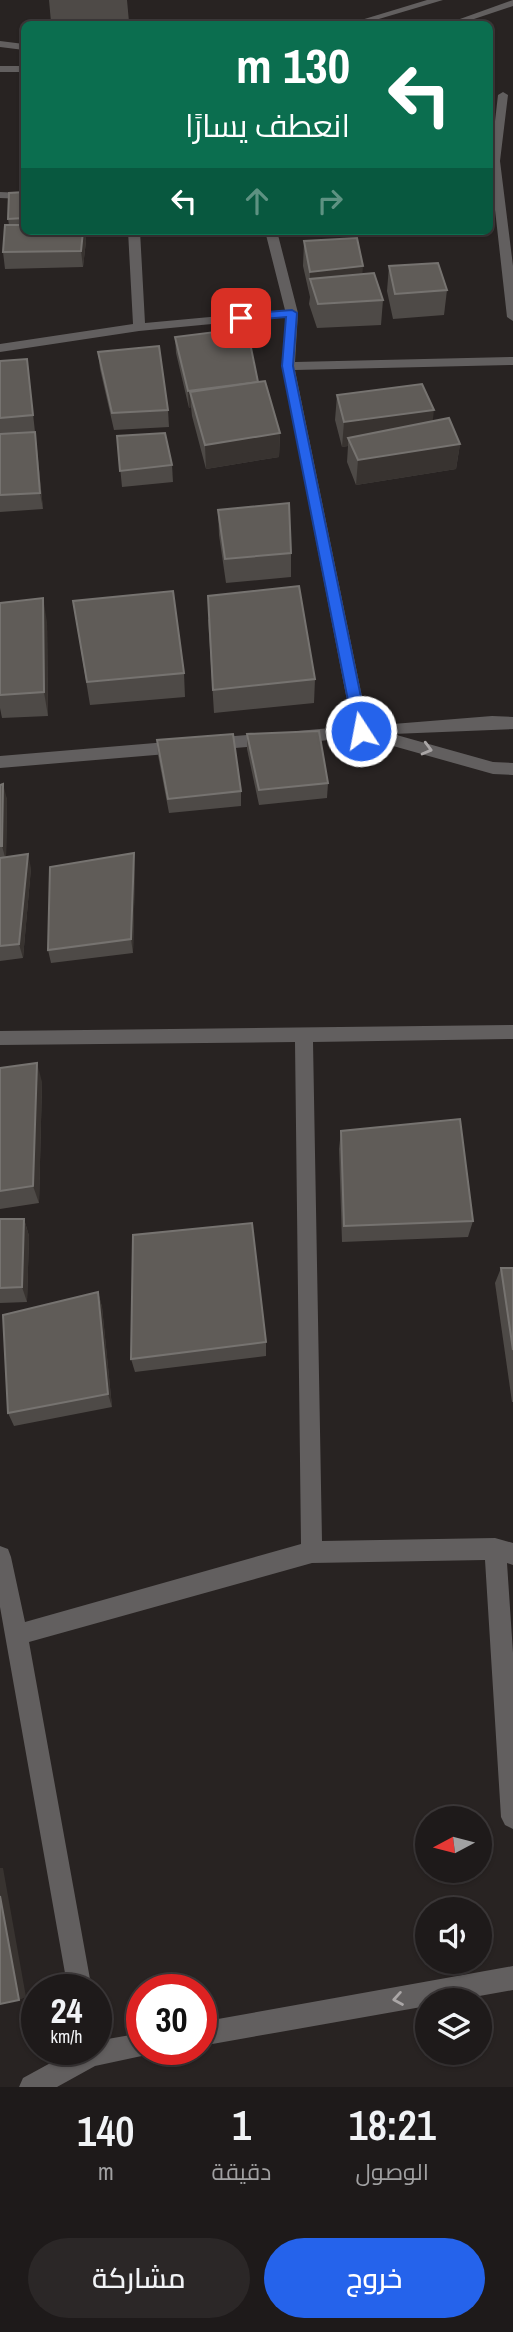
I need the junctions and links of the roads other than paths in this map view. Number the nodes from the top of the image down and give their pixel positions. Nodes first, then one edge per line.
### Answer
1 (438, 0) edge
2 (513, 3) edge
3 (364, 21) edge
4 (460, 21) edge
5 (0, 44) edge
6 (21, 47) edge
7 (0, 69) edge
8 (21, 69) edge
9 (508, 96) edge
10 (493, 162) edge
11 (0, 195) edge
12 (21, 196) edge
13 (134, 235) edge
14 (272, 235) edge
15 (292, 313) junction
16 (513, 317) edge
17 (139, 327) junction
18 (0, 348) edge
19 (513, 361) edge
20 (288, 366) junction
21 (513, 723) edge
22 (361, 731) junction
23 (0, 762) edge
24 (513, 769) edge
25 (513, 1032) edge
26 (304, 1034) junction
27 (0, 1038) edge
28 (312, 1552) junction
29 (504, 1552) edge
30 (0, 1557) edge
31 (17, 1635) junction
32 (513, 1817) edge
33 (77, 1974) edge
34 (513, 1978) edge
35 (217, 2031) edge
36 (69, 2065) edge
37 (32, 2087) edge

1 - 3 street
2 - 4 street
5 - 6 street
7 - 8 street
9 - 10 street
10 - 16 street
11 - 12 street
13 - 17 street
14 - 15 street
15 - 17 street
15 - 20 street
17 - 18 street
19 - 20 street
20 - 22 street
21 - 22 street
22 - 23 street
22 -> 24 street
25 - 26 street
26 - 27 street
26 - 28 street
28 - 29 street
28 - 31 street
29 - 32 street
30 - 31 street
31 - 33 street
34 -> 35 street
36 - 37 street

